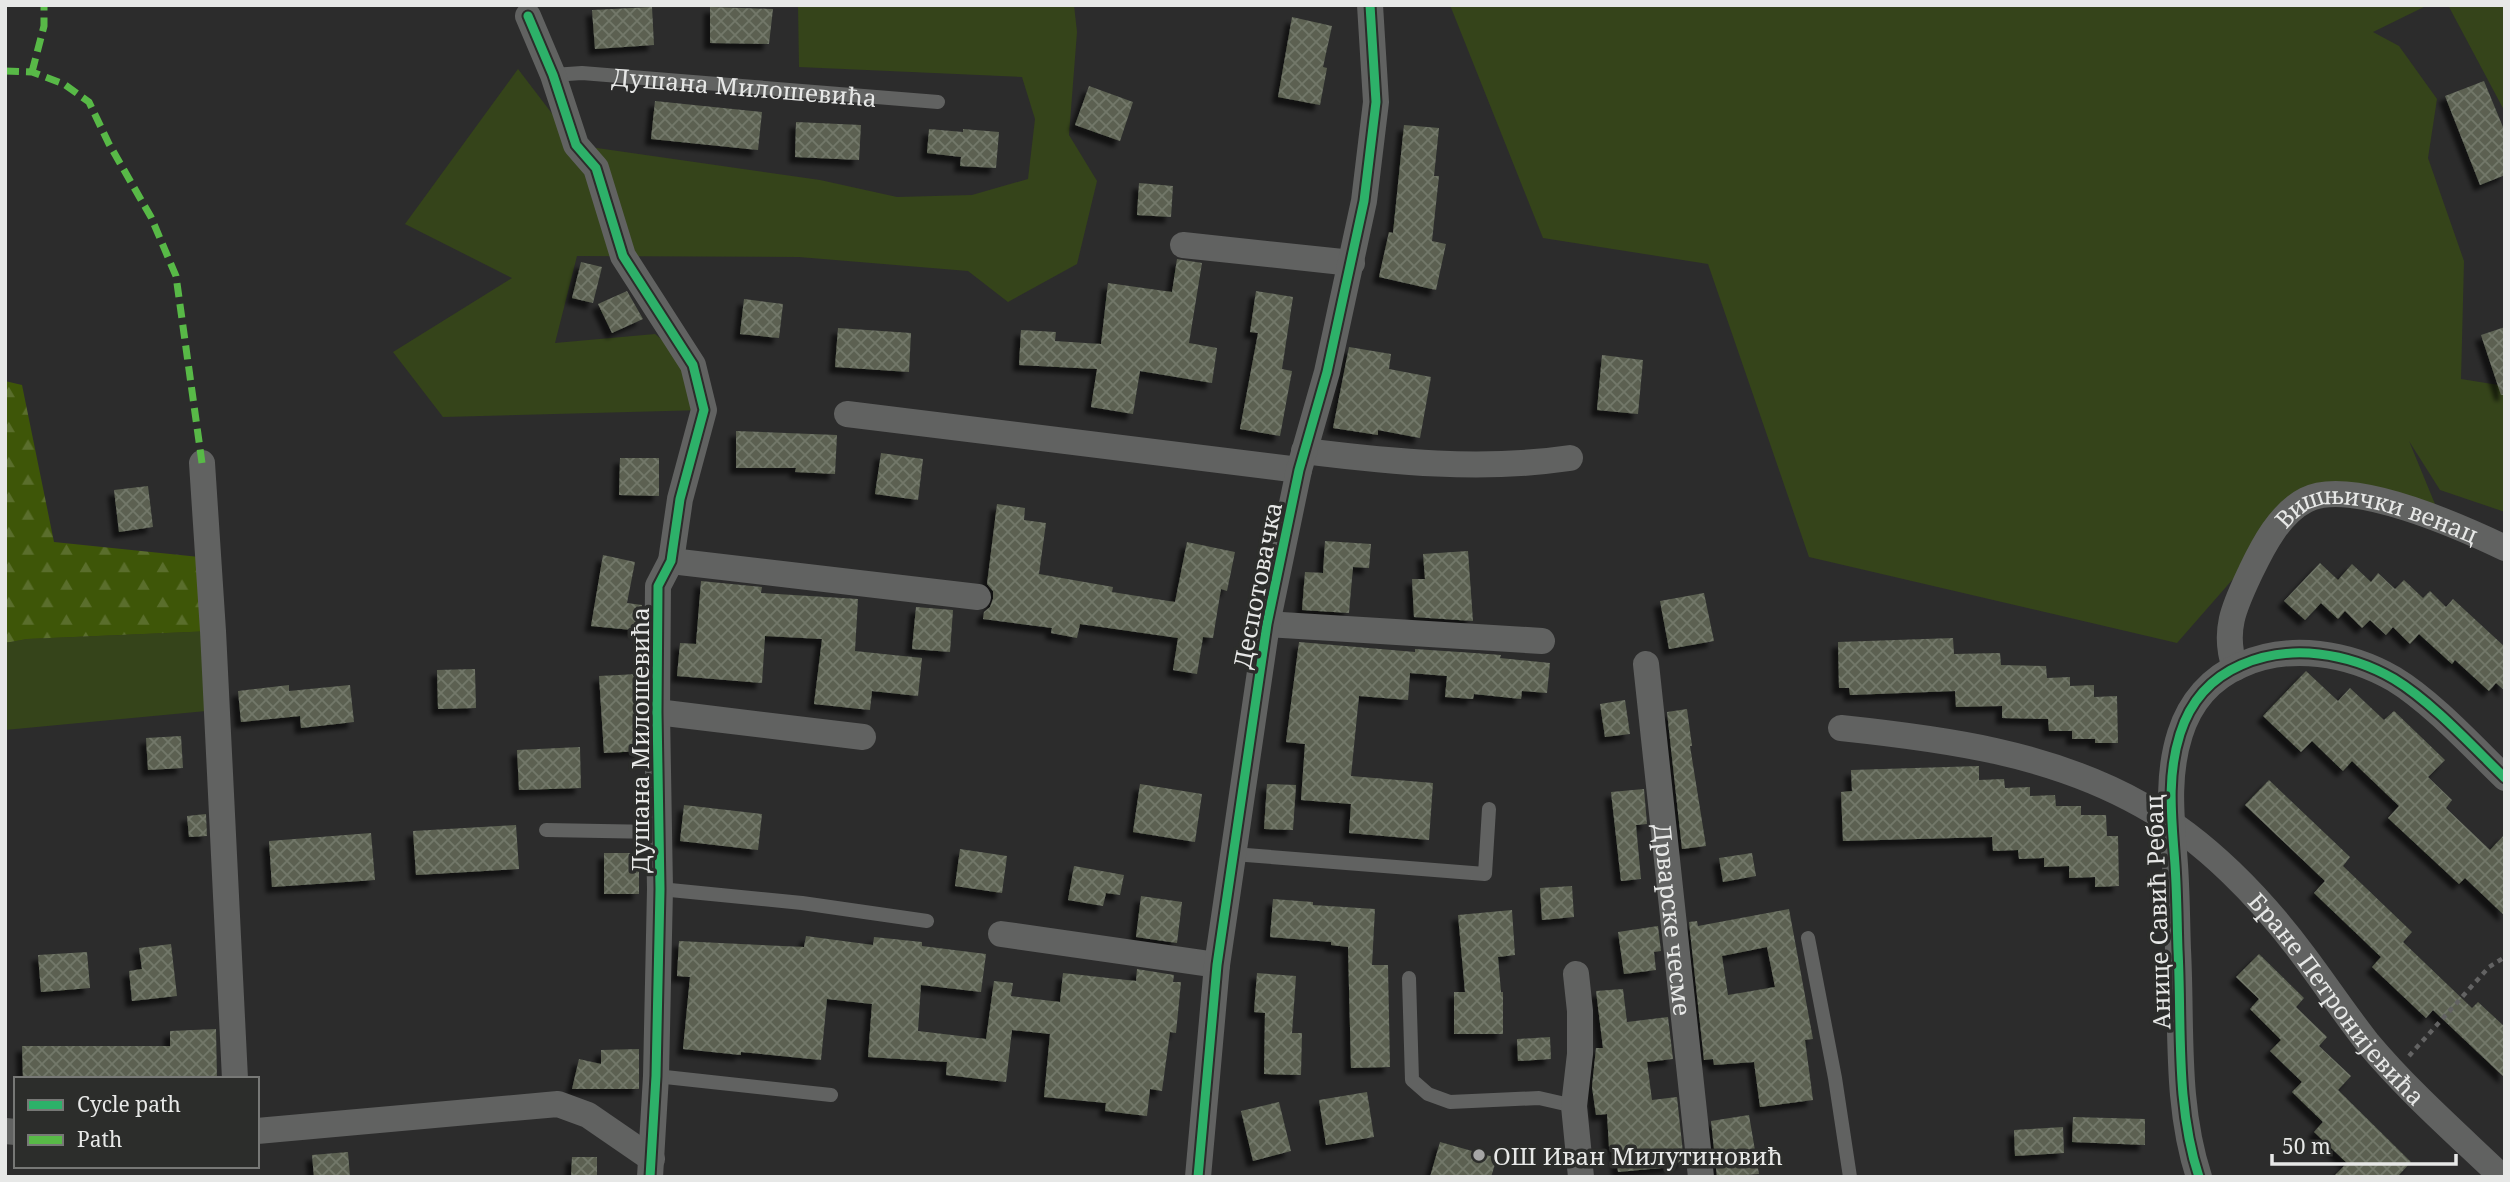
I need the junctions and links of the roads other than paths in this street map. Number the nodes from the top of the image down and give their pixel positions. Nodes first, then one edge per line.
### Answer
1 (1370, 5) edge
2 (528, 16) dead end
3 (553, 75) junction
4 (938, 102) dead end
5 (1183, 244) dead end
6 (1352, 263) junction
7 (847, 414) dead end
8 (1570, 458) dead end
9 (1301, 460) junction
10 (202, 463) dead end
11 (2505, 548) edge
12 (671, 561) junction
13 (978, 597) dead end
14 (1267, 624) junction
15 (1542, 641) dead end
16 (1646, 664) dead end
17 (2235, 668) junction
18 (657, 712) junction
19 (1841, 728) dead end
20 (863, 737) dead end
21 (2505, 778) edge
22 (1489, 809) dead end
23 (2171, 823) junction
24 (546, 830) dead end
25 (657, 832) junction
26 (1233, 854) junction
27 (660, 889) junction
28 (927, 921) dead end
29 (1001, 934) dead end
30 (1808, 939) dead end
31 (1217, 965) junction
32 (1576, 974) dead end
33 (1409, 978) dead end
34 (656, 1076) junction
35 (236, 1077) edge
36 (831, 1095) dead end
37 (1574, 1106) junction
38 (259, 1131) edge
39 (651, 1168) edge
40 (1198, 1177) edge
41 (1581, 1177) edge
42 (1700, 1177) edge
43 (1850, 1177) edge
44 (2199, 1177) edge
45 (2502, 1177) edge

1 - 6 street, Деспотовачка
2 - 3 street, Душана Милошевића
3 - 4 lane, Душана Милошевића
3 - 12 street, Душана Милошевића
5 - 6 street
6 - 9 street, Деспотовачка
7 - 9 street
8 - 9 street
9 - 14 street, Деспотовачка
10 - 35 street
11 - 17 street, Вишњички венац
12 - 13 street
12 - 18 street, Душана Милошевића
14 - 15 street
14 - 26 street, Деспотовачка
16 - 42 street, Дрварске чесме
17 - 21 street, Анице Савић Ребац
17 - 23 street, Анице Савић Ребац
18 - 20 street
18 - 25 street, Душана Милошевића
19 - 23 street, Анице Савић Ребац
22 - 26 lane
23 - 44 street, Анице Савић Ребац
23 - 45 street, Бране Петронијевића
24 - 25 lane
25 - 27 street, Душана Милошевића
26 - 31 street, Деспотовачка
27 - 28 lane
27 - 34 street, Душана Милошевића
29 - 31 street
30 - 43 lane
31 - 40 street, Деспотовачка
32 - 37 street
33 - 37 lane
34 - 36 lane
34 - 39 street, Душана Милошевића
37 - 41 street
38 - 39 street

